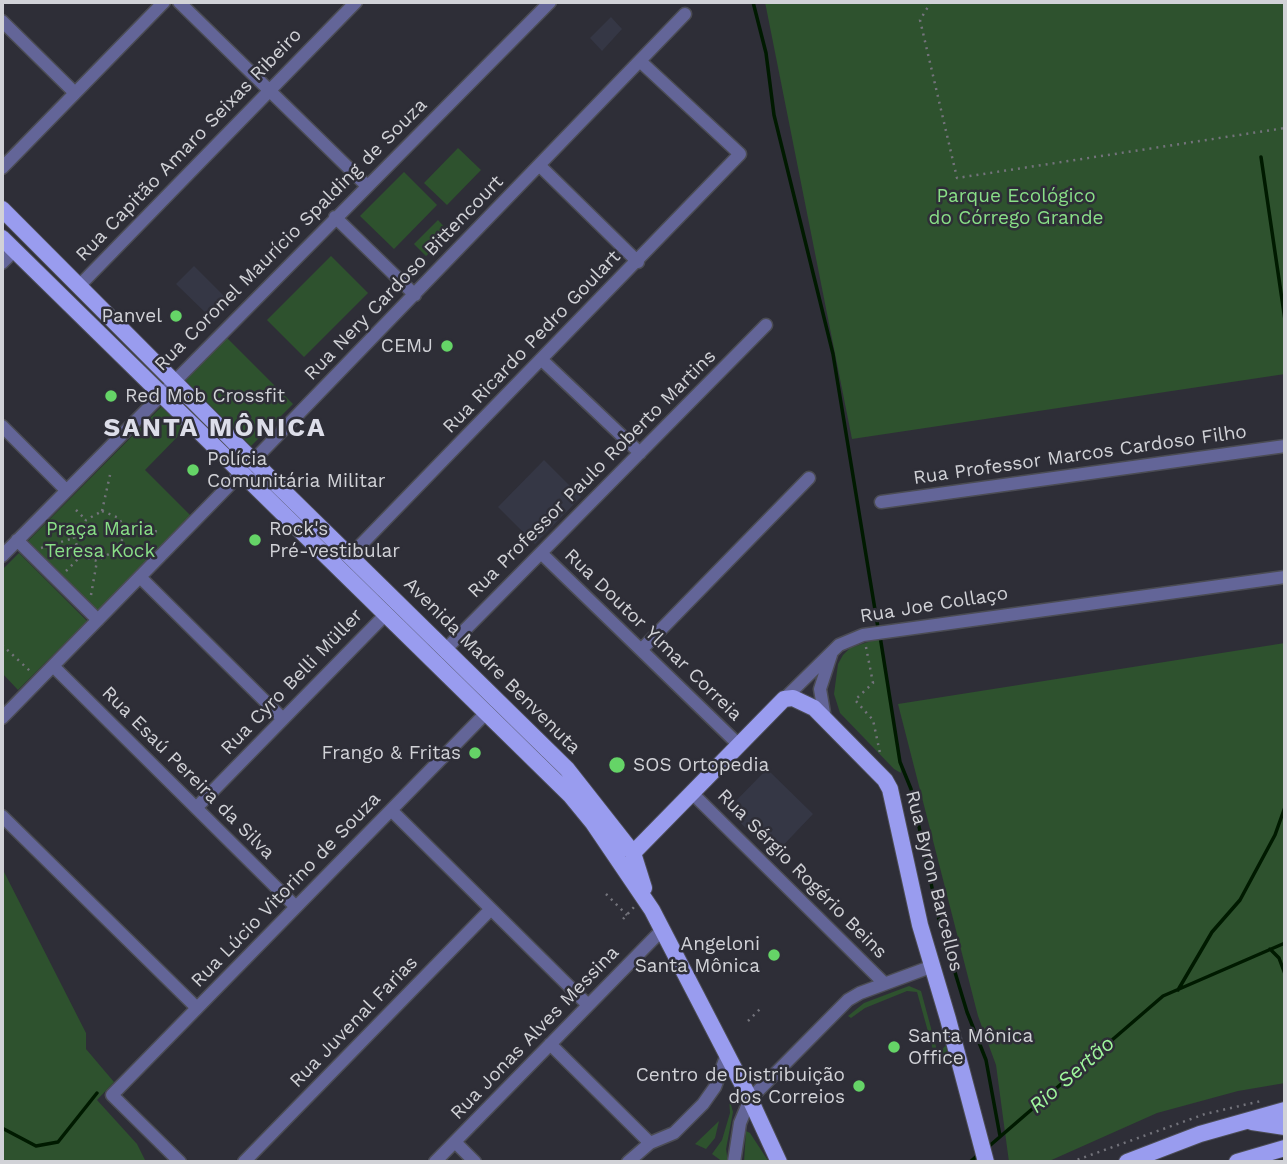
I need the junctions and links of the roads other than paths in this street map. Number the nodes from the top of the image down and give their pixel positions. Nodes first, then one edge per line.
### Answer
1 (164, 2) edge
2 (179, 2) edge
3 (356, 2) edge
4 (550, 2) edge
5 (685, 14) dead end
6 (2, 21) edge
7 (641, 62) junction
8 (269, 90) junction
9 (75, 93) junction
10 (540, 166) junction
11 (2, 168) edge
12 (366, 185) junction
13 (2, 209) edge
14 (335, 217) junction
15 (2, 238) edge
16 (14, 251) junction
17 (638, 262) junction
18 (2, 263) edge
19 (80, 285) junction
20 (415, 295) junction
21 (766, 325) dead end
22 (542, 360) junction
23 (174, 380) junction
24 (160, 394) junction
25 (2, 426) edge
26 (1285, 445) edge
27 (640, 453) junction
28 (247, 467) junction
29 (809, 478) dead end
30 (66, 490) junction
31 (881, 502) dead end
32 (18, 540) junction
33 (541, 553) junction
34 (2, 556) edge
35 (350, 556) junction
36 (140, 577) junction
37 (1285, 577) edge
38 (386, 614) junction
39 (98, 620) junction
40 (445, 650) junction
41 (641, 650) junction
42 (832, 652) junction
43 (53, 666) junction
44 (784, 699) junction
45 (487, 712) junction
46 (2, 718) edge
47 (284, 719) junction
48 (825, 719) junction
49 (739, 745) junction
50 (692, 793) junction
51 (196, 808) junction
52 (391, 810) junction
53 (2, 816) edge
54 (633, 853) junction
55 (296, 907) junction
56 (644, 908) junction
57 (491, 909) junction
58 (662, 930) junction
59 (933, 966) junction
60 (884, 983) junction
61 (589, 1005) junction
62 (197, 1008) junction
63 (550, 1044) junction
64 (727, 1054) junction
65 (750, 1100) junction
66 (1285, 1110) edge
67 (1246, 1121) junction
68 (1285, 1127) edge
69 (455, 1142) junction
70 (650, 1143) junction
71 (1285, 1148) edge
72 (180, 1162) edge
73 (244, 1162) edge
74 (435, 1162) edge
75 (475, 1162) edge
76 (628, 1162) edge
77 (734, 1162) edge
78 (779, 1162) edge
79 (986, 1162) edge
80 (1127, 1162) edge
81 (1237, 1162) edge

1 - 9 street
2 - 8 street
3 - 8 street, Rua Capitão Amaro Seixas Ribeiro
4 - 12 street, Rua Coronel Maurício Spalding de Souza
5 - 7 street, Rua Nery Cardoso Bittencourt
6 - 9 street
7 - 10 street, Rua Nery Cardoso Bittencourt
7 - 17 street, Rua Ricardo Pedro Goulart
8 - 12 street
8 - 19 street, Rua Capitão Amaro Seixas Ribeiro
9 - 11 street
10 - 17 street
10 - 20 street, Rua Nery Cardoso Bittencourt
12 - 14 street, Rua Coronel Maurício Spalding de Souza
13 - 19 main road, Avenida Madre Benvenuta
14 - 20 street
14 - 23 street, Rua Coronel Maurício Spalding de Souza
15 - 16 main road, Avenida Madre Benvenuta
16 - 18 street
16 - 24 main road, Avenida Madre Benvenuta
17 - 22 street, Rua Ricardo Pedro Goulart
19 - 23 main road, Avenida Madre Benvenuta
20 - 28 street, Rua Nery Cardoso Bittencourt
21 - 27 street, Rua Professor Paulo Roberto Martins
22 - 27 street
22 - 35 street, Rua Ricardo Pedro Goulart
23 - 24 street, Rua Coronel Maurício Spalding de Souza
23 - 28 main road, Avenida Madre Benvenuta
24 - 28 main road, Avenida Madre Benvenuta
24 - 30 street, Rua Coronel Maurício Spalding de Souza
25 - 30 street
26 - 31 street, Rua Professor Marcos Cardoso Filho
27 - 33 street, Rua Professor Paulo Roberto Martins
28 - 35 main road, Avenida Madre Benvenuta
28 - 36 street, Rua Nery Cardoso Bittencourt
28 - 38 main road, Avenida Madre Benvenuta
29 - 41 street
30 - 32 street, Rua Coronel Maurício Spalding de Souza
32 - 34 street, Rua Coronel Maurício Spalding de Souza
32 - 39 street
33 - 40 street, Rua Professor Paulo Roberto Martins
33 - 41 street, Rua Doutor Ylmar Correia
35 - 40 main road, Avenida Madre Benvenuta
36 - 39 street, Rua Nery Cardoso Bittencourt
36 - 47 street
37 - 42 street, Rua Joe Collaço
38 - 45 main road, Avenida Madre Benvenuta
38 - 47 street, Rua Cyro Belli Müller
39 - 43 street, Rua Nery Cardoso Bittencourt
40 - 54 main road, Avenida Madre Benvenuta
41 - 49 street, Rua Doutor Ylmar Correia
42 - 44 street, Rua Joe Collaço
42 - 48 street
43 - 46 street, Rua Nery Cardoso Bittencourt
43 - 51 street, Rua Esaú Pereira da Silva
44 - 48 main road, Rua Byron Barcellos
44 - 49 main road, Rua Joe Collaço
45 - 52 street, Rua Lúcio Vitorino de Souza
45 - 56 main road, Avenida Madre Benvenuta
47 - 51 street, Rua Cyro Belli Müller
48 - 59 main road, Rua Byron Barcellos
49 - 50 main road, Rua Joe Collaço
50 - 54 main road, Rua Joe Collaço
50 - 60 street, Rua Sérgio Rogério Beins
51 - 55 street, Rua Esaú Pereira da Silva
52 - 55 street, Rua Lúcio Vitorino de Souza
52 - 57 street
53 - 62 street
54 - 56 main road, Avenida Madre Benvenuta
55 - 62 street, Rua Lúcio Vitorino de Souza
56 - 58 main road, Avenida Madre Benvenuta
57 - 61 street
57 - 73 street, Rua Juvenal Farias
58 - 61 street, Rua Jonas Alves Messina
58 - 64 main road, Avenida Madre Benvenuta
59 - 60 street
59 - 79 main road, Rua Byron Barcellos
60 - 65 street
61 - 63 street, Rua Jonas Alves Messina
62 - 72 street, Rua Lúcio Vitorino de Souza
63 - 69 street, Rua Jonas Alves Messina
63 - 70 street
64 - 65 main road, Avenida Madre Benvenuta
64 - 70 street
65 - 77 street
65 - 78 main road, Avenida Madre Benvenuta
66 - 67 main road
67 - 68 main road
67 - 80 main road
69 - 74 street, Rua Jonas Alves Messina
69 - 75 street
70 - 76 street
71 - 81 main road

